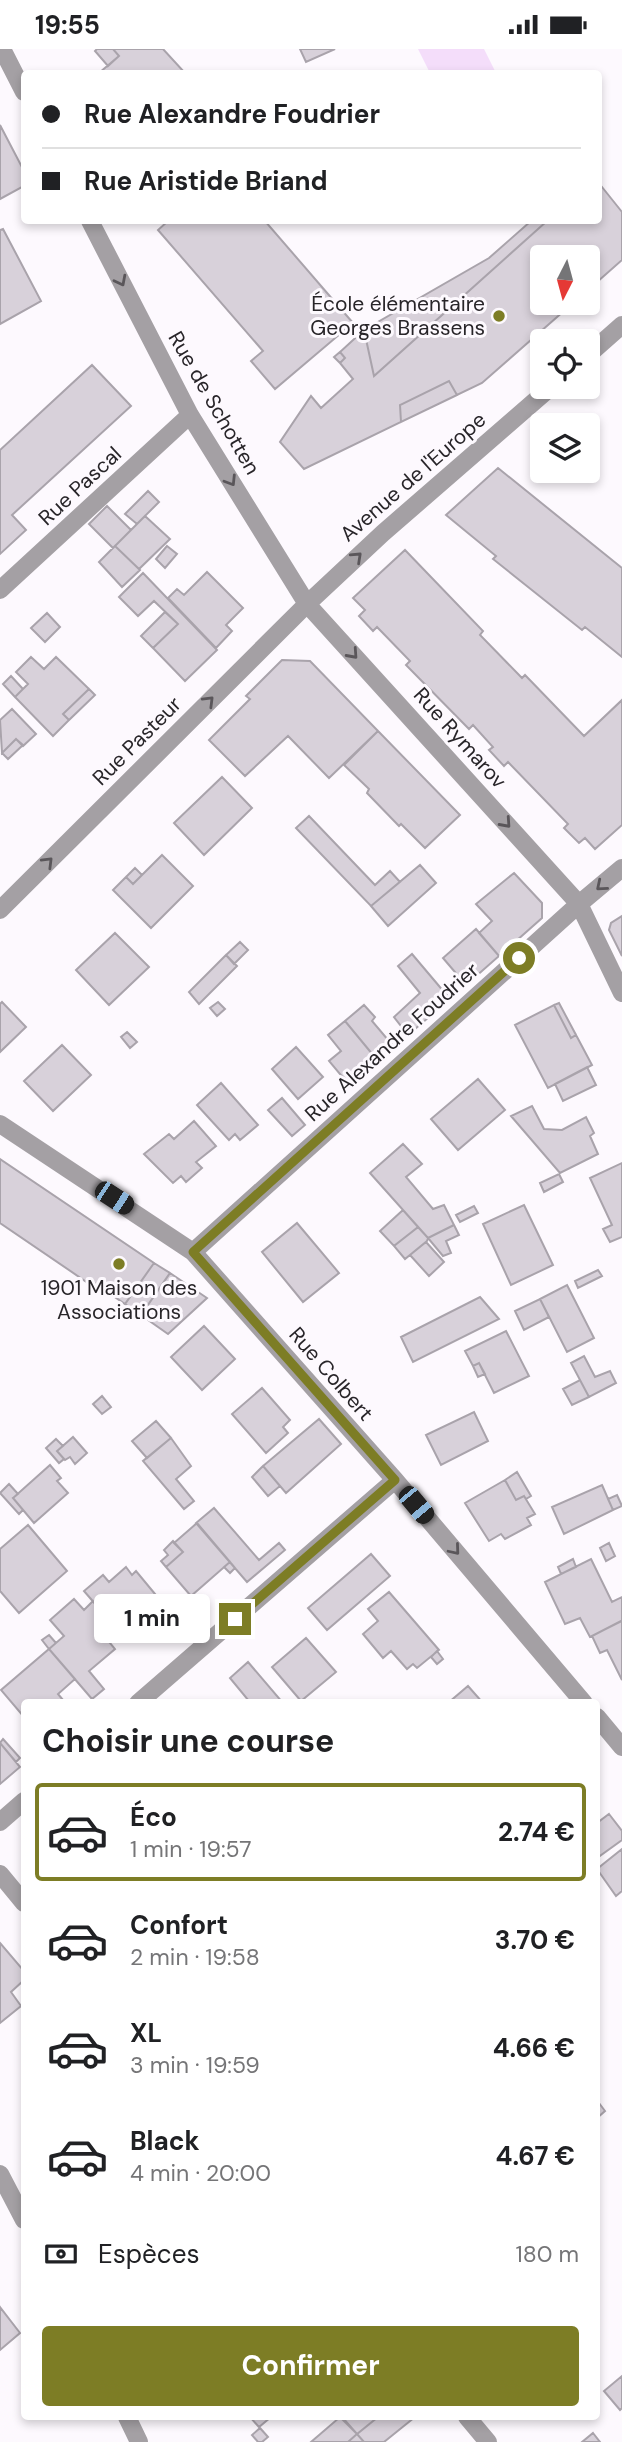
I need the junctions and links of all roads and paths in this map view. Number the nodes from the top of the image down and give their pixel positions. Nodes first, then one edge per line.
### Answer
1 (2, 49) edge
2 (21, 86) edge
3 (92, 224) edge
4 (622, 325) edge
5 (600, 344) edge
6 (537, 399) edge
7 (190, 415) junction
8 (0, 590) edge
9 (307, 604) junction
10 (622, 868) edge
11 (579, 904) junction
12 (0, 910) edge
13 (622, 993) edge
14 (0, 1123) edge
15 (193, 1252) junction
16 (395, 1480) junction
17 (143, 1699) edge
18 (581, 1699) edge
19 (600, 1721) edge
20 (622, 1747) edge
21 (21, 1804) edge
22 (0, 1822) edge
23 (0, 1874) edge
24 (21, 1899) edge
25 (0, 2173) edge
26 (21, 2214) edge
27 (128, 2420) edge
28 (470, 2420) edge
29 (139, 2442) edge
30 (488, 2442) edge

1 - 2 street
3 -> 7 street, Rue de Schotten
4 - 5 street
9 -> 6 street, Avenue de l'Europe
7 - 8 street, Rue Pascal
7 -> 9 street, Rue de Schotten
9 -> 11 street, Rue Rymarov
12 -> 9 street, Rue Pasteur
10 -> 11 street, Rue Alexandre Foudrier
11 - 13 street, Rue Rymarov
11 - 15 street, Rue Alexandre Foudrier
14 - 15 street, Rue Colbert
15 - 16 street, Rue Colbert
16 - 17 street
16 -> 18 street, Rue Colbert
19 - 20 street
21 - 22 street
23 - 24 street
25 - 26 street
27 - 29 street
28 - 30 street

